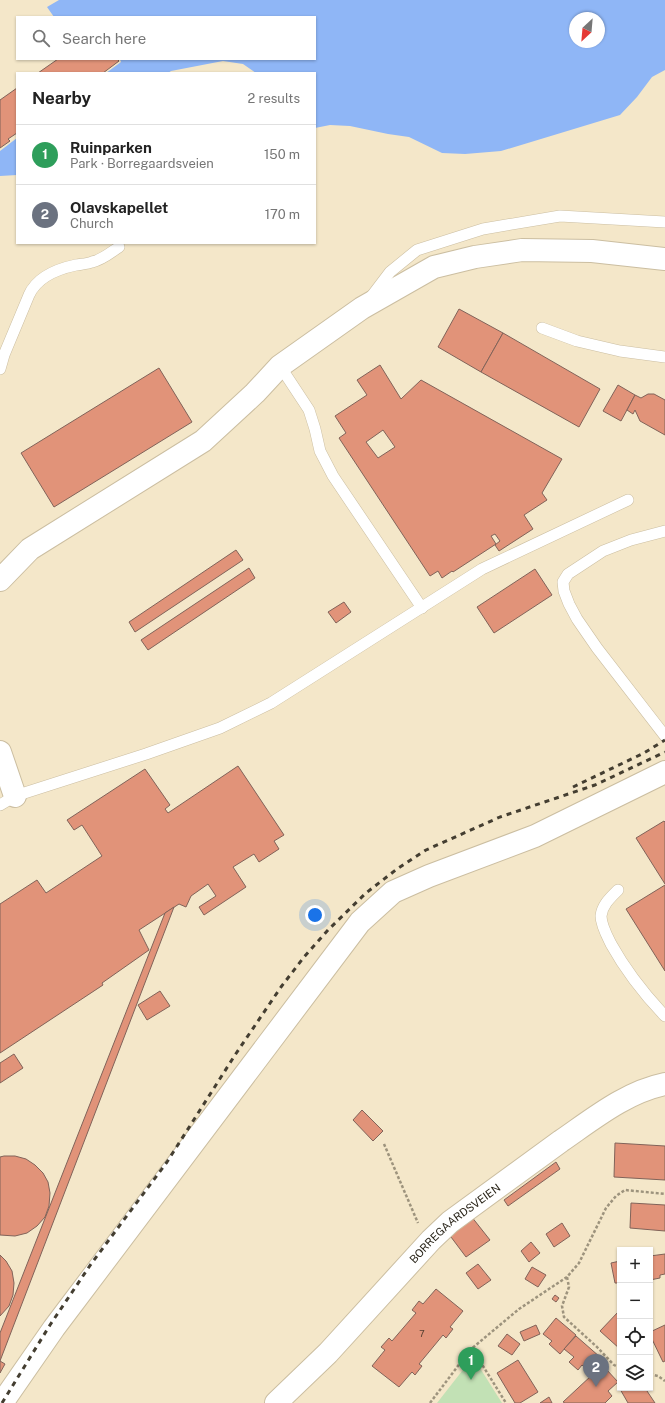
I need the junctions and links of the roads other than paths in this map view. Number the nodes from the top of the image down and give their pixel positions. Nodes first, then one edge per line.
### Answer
1 (665, 222) edge
2 (119, 247) dead end
3 (665, 258) edge
4 (362, 308) junction
5 (542, 328) dead end
6 (665, 357) edge
7 (280, 366) junction
8 (0, 369) edge
9 (628, 500) dead end
10 (665, 531) edge
11 (0, 580) edge
12 (422, 608) junction
13 (665, 736) edge
14 (0, 752) edge
15 (665, 772) edge
16 (8, 800) edge
17 (618, 890) dead end
18 (665, 1016) edge
19 (665, 1084) edge
20 (2, 1403) edge
21 (276, 1403) edge

1 - 4 lane
2 - 8 lane
3 - 4 street
4 - 7 street
5 - 6 lane
7 - 11 street
7 - 12 lane
9 - 12 lane
10 - 13 lane
12 - 16 lane
14 - 16 street
15 - 20 street
17 - 18 lane
19 - 21 street, BORREGAARDSVEIEN

